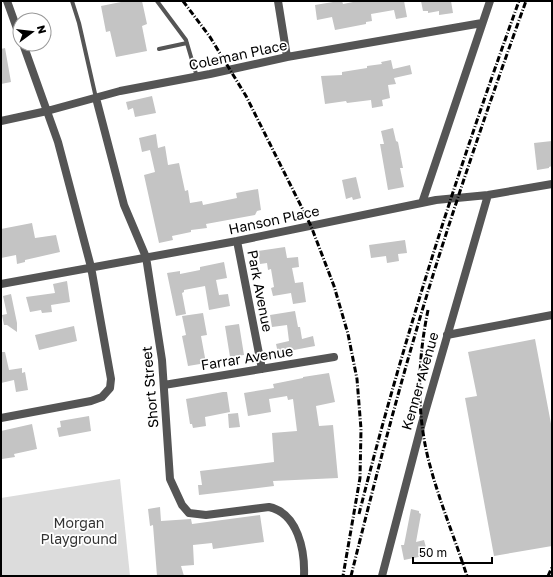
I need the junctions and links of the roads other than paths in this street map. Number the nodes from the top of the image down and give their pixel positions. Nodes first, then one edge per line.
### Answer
1 (7, 1) edge
2 (72, 1) edge
3 (157, 1) edge
4 (278, 1) edge
5 (490, 1) edge
6 (12, 15) edge
7 (482, 23) junction
8 (187, 43) junction
9 (158, 49) dead end
10 (26, 52) edge
11 (287, 57) junction
12 (197, 77) junction
13 (96, 98) junction
14 (47, 111) junction
15 (1, 121) edge
16 (552, 184) edge
17 (488, 195) junction
18 (422, 203) junction
19 (237, 242) junction
20 (146, 257) junction
21 (91, 267) junction
22 (1, 284) edge
23 (552, 315) edge
24 (447, 335) junction
25 (334, 357) dead end
26 (262, 370) junction
27 (164, 385) junction
28 (1, 418) edge
29 (304, 576) edge
30 (382, 576) edge

1 - 6 street
2 - 13 lane
3 - 8 lane
4 - 11 street
5 - 7 street
7 - 11 street, Coleman Place
7 - 18 street
8 - 9 lane
8 - 12 lane
10 - 14 street
11 - 12 street, Coleman Place
12 - 13 street, Coleman Place
13 - 14 street, Coleman Place
13 - 20 street, Short Street
14 - 15 street, Coleman Place
14 - 21 street
16 - 17 street, Hanson Place
17 - 18 street, Hanson Place
17 - 24 street, Kenner Avenue
18 - 19 street, Hanson Place
19 - 20 street, Hanson Place
19 - 26 street, Park Avenue
20 - 21 street, Hanson Place
20 - 27 street, Short Street
21 - 22 street, Hanson Place
21 - 28 street
23 - 24 street
24 - 30 street, Kenner Avenue
25 - 26 street, Farrar Avenue
26 - 27 street, Farrar Avenue
27 - 29 street, Short Street

